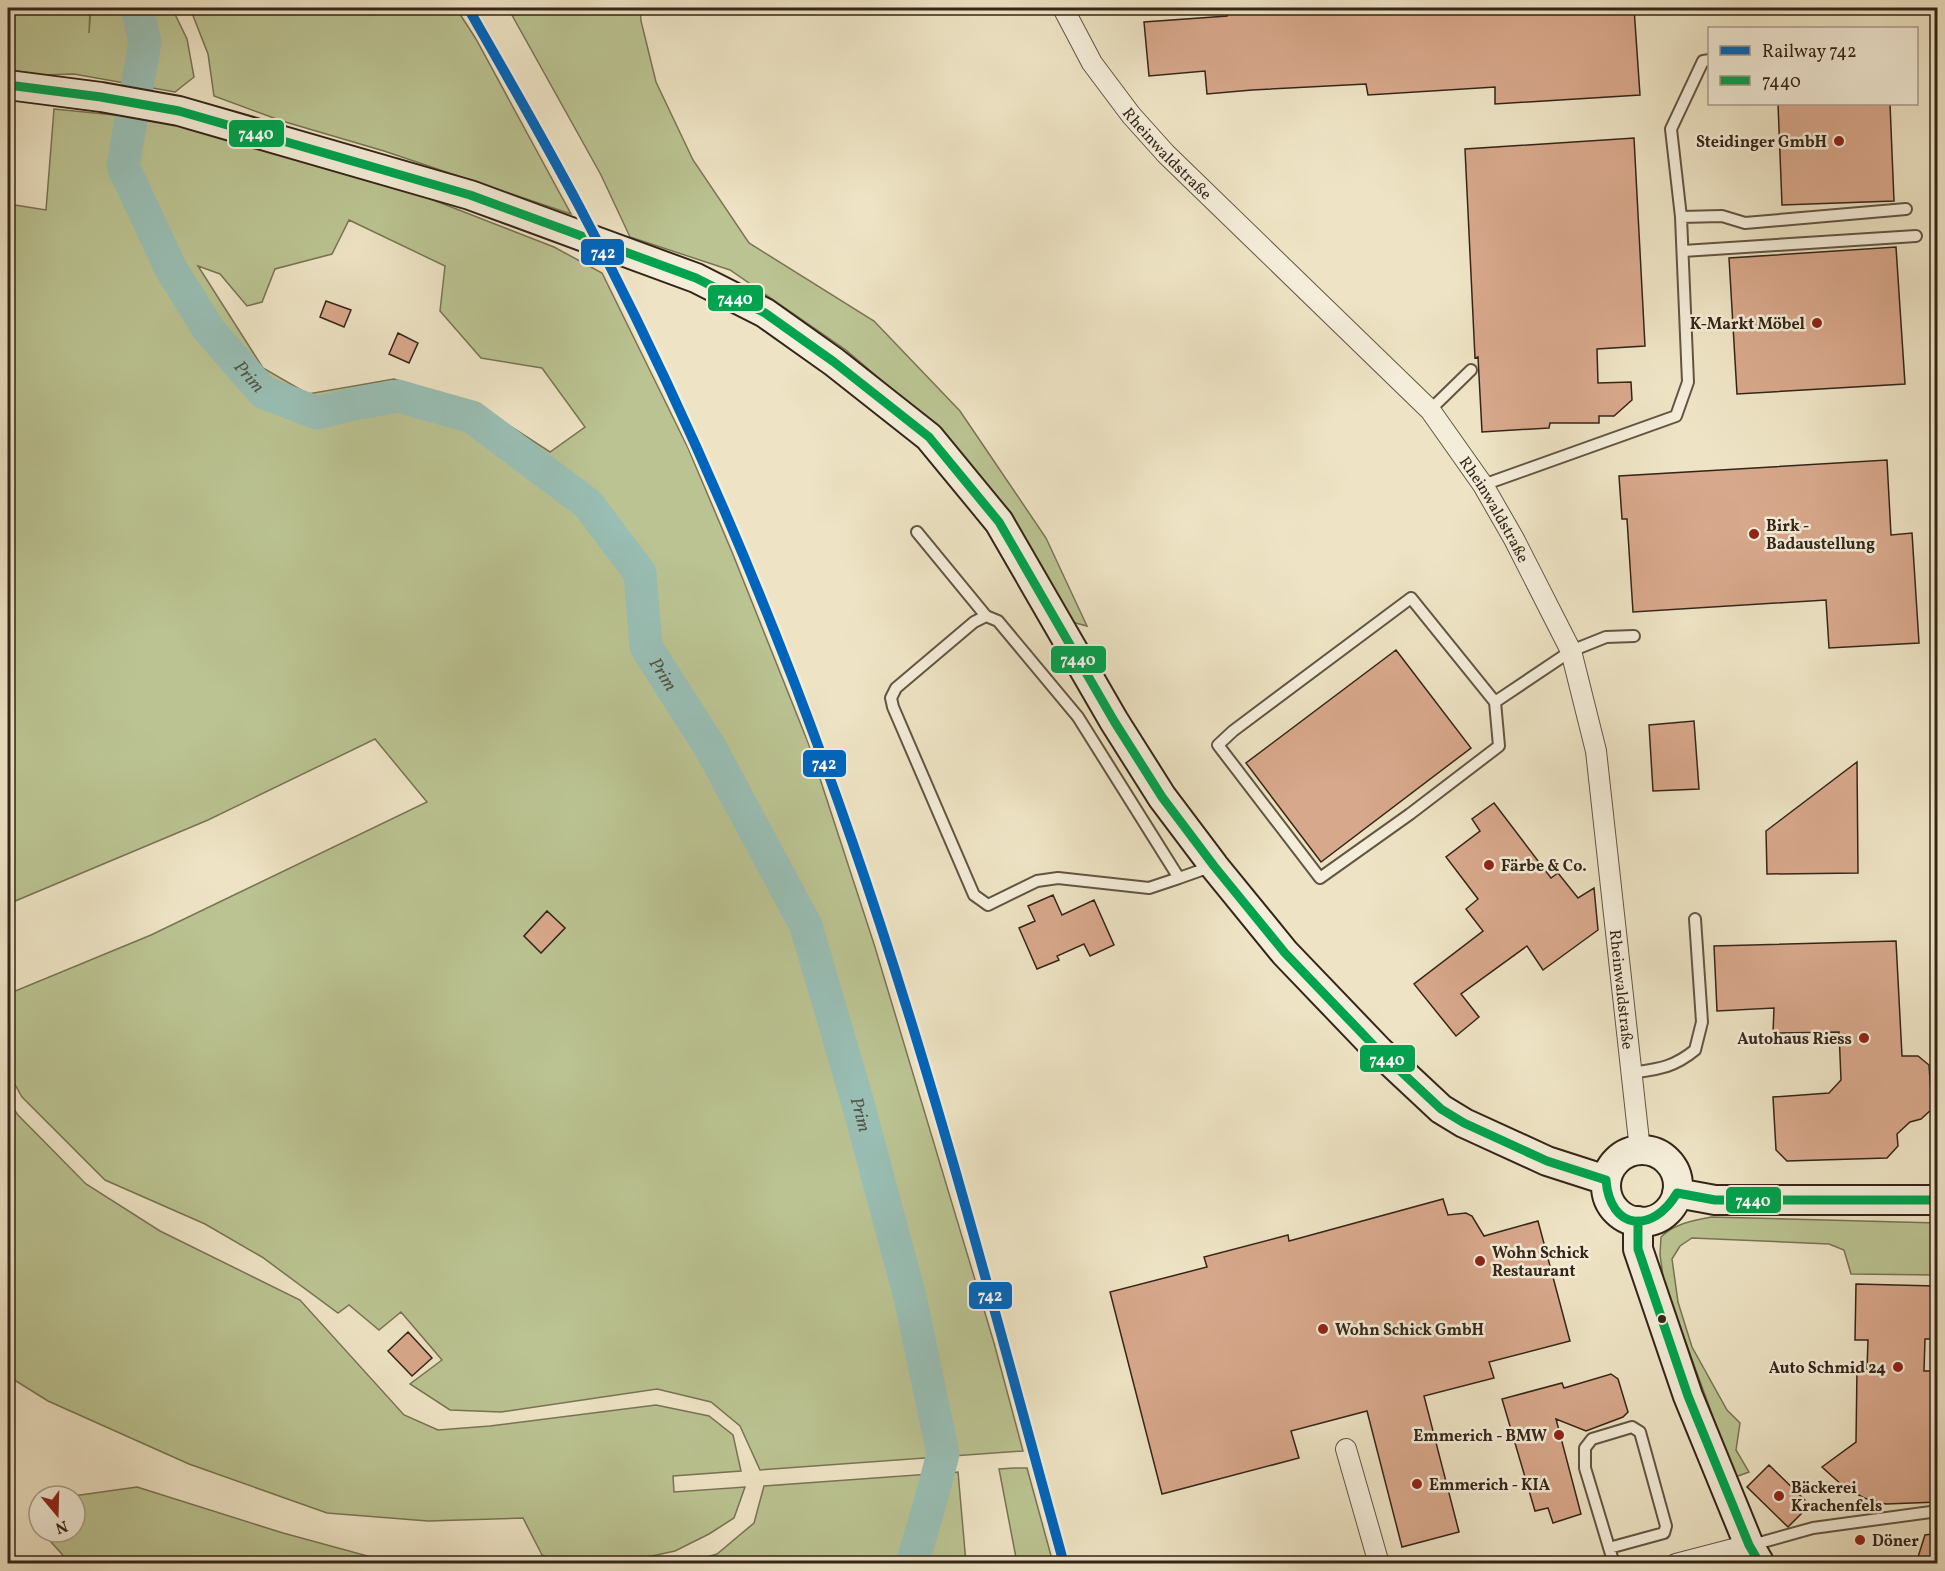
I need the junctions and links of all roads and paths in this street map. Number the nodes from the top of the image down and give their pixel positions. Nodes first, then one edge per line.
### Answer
1 (1062, 8) edge
2 (1708, 60) edge
3 (8, 86) edge
4 (1906, 209) dead end
5 (1681, 217) junction
6 (1916, 236) dead end
7 (1683, 251) junction
8 (1471, 370) dead end
9 (1430, 410) junction
10 (1483, 485) junction
11 (917, 532) dead end
12 (986, 616) junction
13 (1635, 636) dead end
14 (1571, 651) junction
15 (1495, 702) junction
16 (1214, 866) junction
17 (1179, 878) junction
18 (1695, 919) dead end
19 (1631, 1073) junction
20 (1640, 1150) junction
21 (1606, 1180) junction
22 (1938, 1184) edge
23 (1677, 1193) junction
24 (1926, 1200) edge
25 (1638, 1221) junction
26 (1346, 1449) dead end
27 (1938, 1510) edge
28 (1609, 1548) junction
29 (1754, 1554) edge
30 (1379, 1563) edge
31 (1614, 1563) edge
32 (1676, 1563) edge

1 - 9 street, Rheinwaldstraße
2 - 5 lane
3 - 16 street
4 - 5 lane
5 - 7 lane
6 - 7 lane
7 - 10 lane
8 - 9 lane
9 - 10 street, Rheinwaldstraße
10 - 14 street, Rheinwaldstraße
11 - 12 lane
12 - 17 lane
12 - 17 lane
13 - 14 lane
14 - 15 lane
14 - 19 street, Rheinwaldstraße
15 - 15 lane
16 - 17 lane
16 - 21 street
18 - 19 lane
19 - 20 street, Rheinwaldstraße
20 - 21 street
20 - 23 street
21 - 25 street
22 - 24 street
23 - 24 street
23 - 25 street
25 - 29 street
26 - 30 street
27 - 29 lane
28 - 28 lane
28 - 31 lane
29 - 32 street

